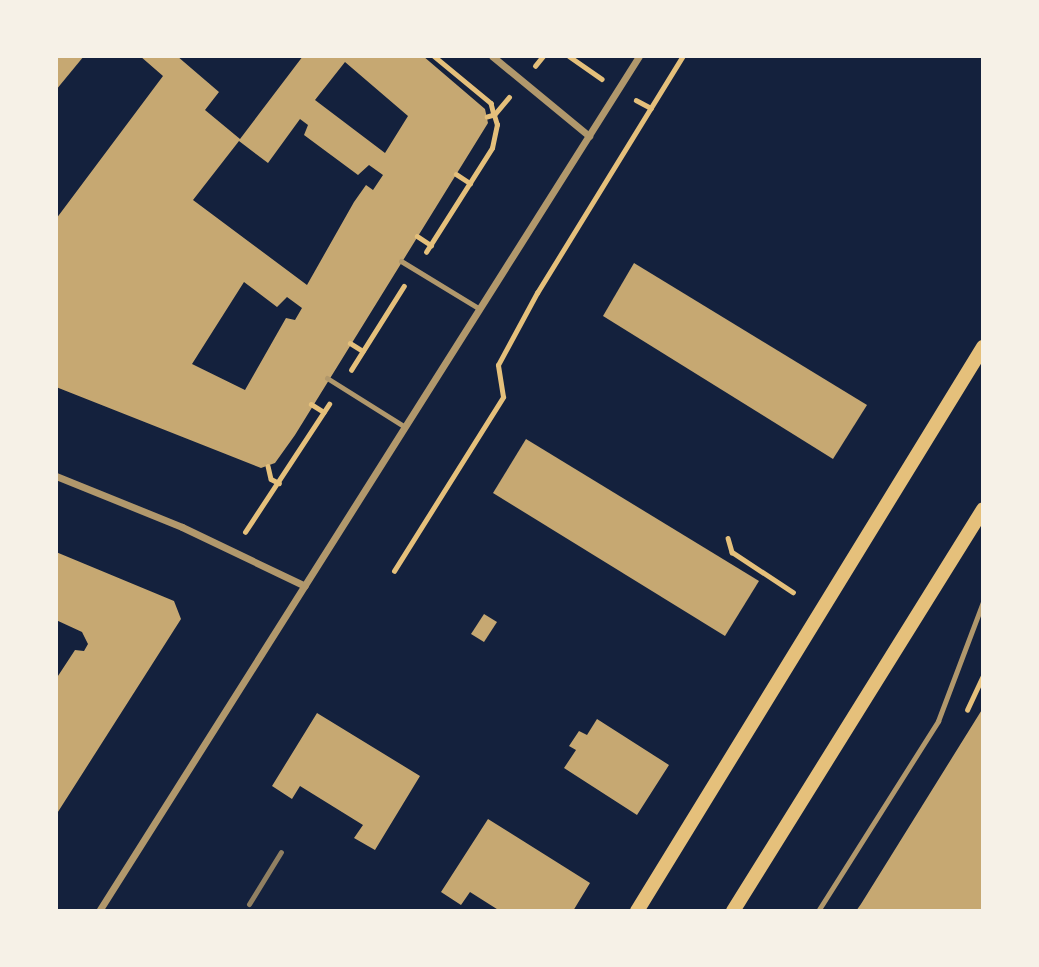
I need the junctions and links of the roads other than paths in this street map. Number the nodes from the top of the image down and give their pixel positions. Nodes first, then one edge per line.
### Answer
1 (492, 56) edge
2 (639, 56) edge
3 (589, 136) junction
4 (401, 261) dead end
5 (480, 309) junction
6 (983, 348) edge
7 (327, 378) dead end
8 (405, 427) junction
9 (56, 475) edge
10 (983, 510) edge
11 (305, 586) junction
12 (983, 602) edge
13 (99, 911) edge
14 (637, 911) edge
15 (733, 911) edge
16 (818, 911) edge

1 - 3 street
2 - 3 street
3 - 5 street
4 - 5 lane
5 - 8 street
6 - 14 main road
7 - 8 lane
8 - 11 street
9 - 11 street
10 - 15 main road
11 - 13 street
12 - 16 lane

